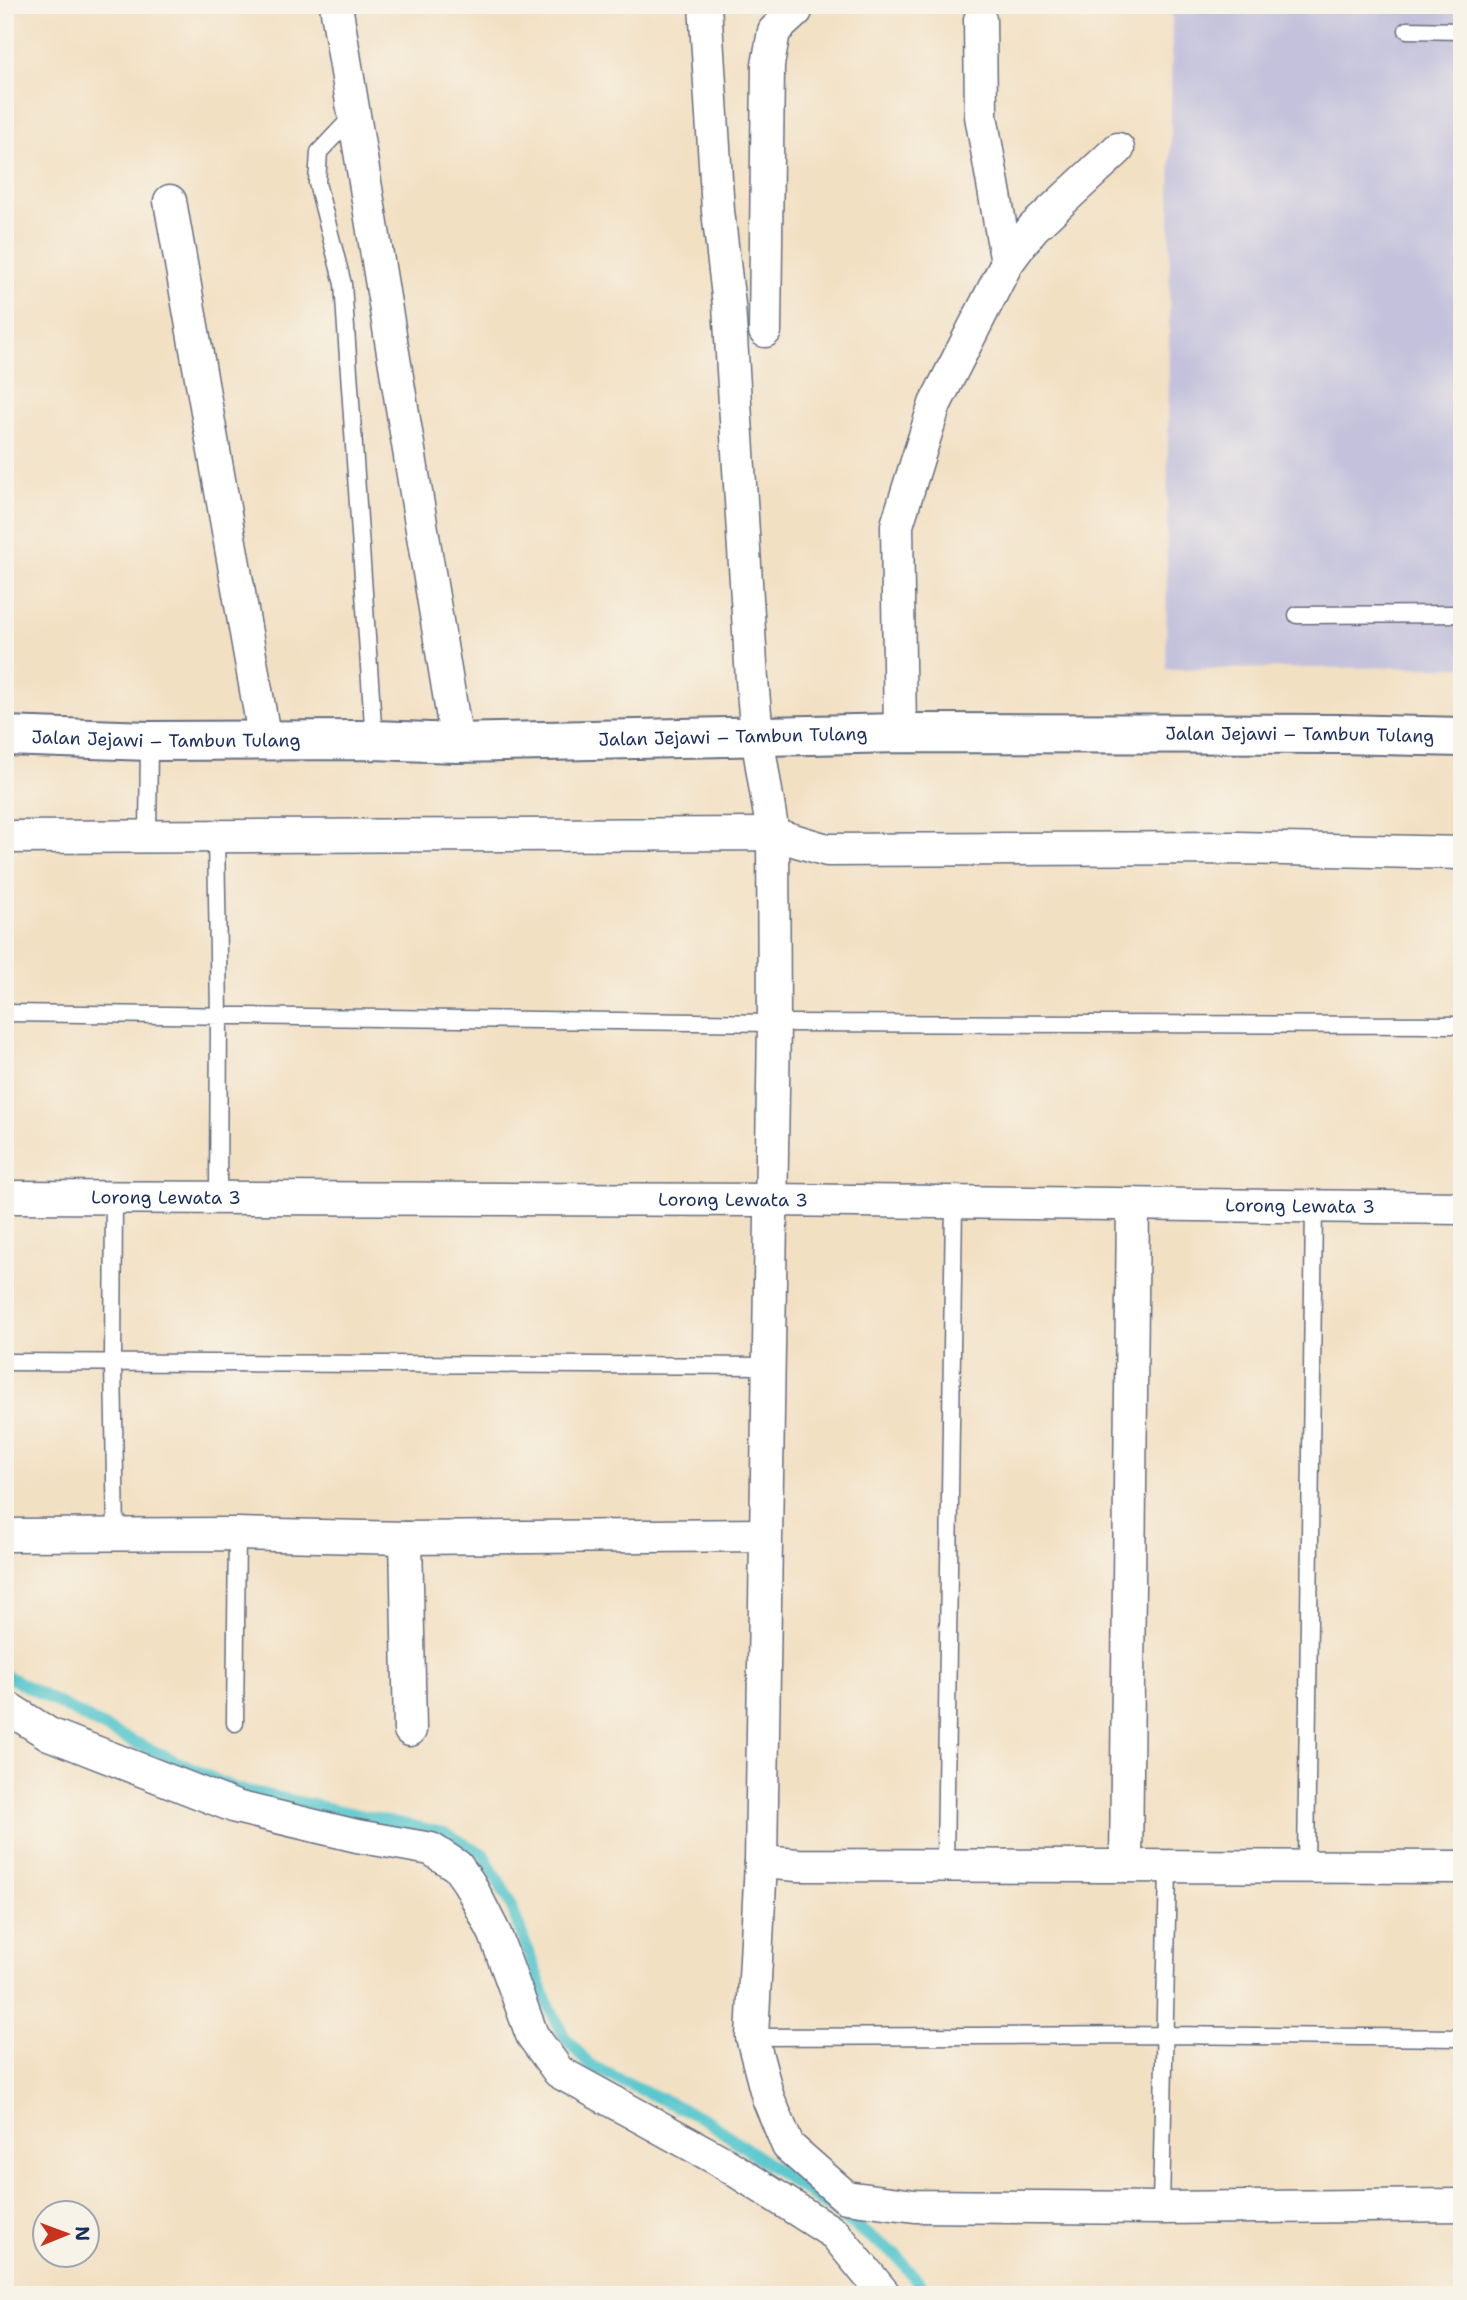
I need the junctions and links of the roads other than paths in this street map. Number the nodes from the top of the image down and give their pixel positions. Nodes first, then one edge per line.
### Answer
1 (336, 5) edge
2 (705, 5) edge
3 (798, 5) edge
4 (980, 20) dead end
5 (1407, 30) dead end
6 (1462, 31) edge
7 (352, 117) junction
8 (1118, 149) dead end
9 (170, 201) dead end
10 (1007, 263) junction
11 (765, 331) dead end
12 (1462, 614) edge
13 (1297, 615) dead end
14 (900, 733) junction
15 (5, 736) edge
16 (757, 736) junction
17 (1462, 737) edge
18 (374, 740) junction
19 (149, 741) junction
20 (265, 741) junction
21 (457, 743) junction
22 (773, 834) junction
23 (5, 837) edge
24 (148, 837) junction
25 (216, 837) junction
26 (1462, 853) edge
27 (5, 1013) edge
28 (219, 1014) junction
29 (774, 1023) junction
30 (1462, 1025) edge
31 (5, 1197) edge
32 (114, 1197) junction
33 (218, 1198) junction
34 (770, 1200) junction
35 (954, 1202) junction
36 (1133, 1204) junction
37 (1314, 1206) junction
38 (1462, 1208) edge
39 (5, 1362) edge
40 (113, 1362) junction
41 (768, 1366) junction
42 (237, 1534) junction
43 (5, 1535) edge
44 (116, 1535) junction
45 (765, 1535) junction
46 (406, 1538) junction
47 (5, 1706) edge
48 (235, 1723) dead end
49 (410, 1730) dead end
50 (761, 1862) junction
51 (945, 1864) junction
52 (1126, 1866) junction
53 (1168, 1867) junction
54 (1306, 1867) junction
55 (1462, 1867) edge
56 (1165, 2035) junction
57 (752, 2037) junction
58 (1462, 2038) edge
59 (1462, 2205) edge
60 (1161, 2208) junction
61 (885, 2295) edge

1 - 7 street
2 - 16 street
3 - 11 street
4 - 10 street
5 - 6 lane
7 - 18 lane
7 - 21 street
8 - 10 street
9 - 20 street
10 - 14 street
12 - 13 lane
14 - 16 street, Jalan Jejawi – Tambun Tulang
14 - 17 street, Jalan Jejawi – Tambun Tulang
15 - 19 street, Jalan Jejawi – Tambun Tulang
16 - 21 street, Jalan Jejawi – Tambun Tulang
16 - 22 street
18 - 20 street, Jalan Jejawi – Tambun Tulang
18 - 21 street, Jalan Jejawi – Tambun Tulang
19 - 20 street, Jalan Jejawi – Tambun Tulang
19 - 24 lane
22 - 25 street
22 - 26 street
22 - 29 street
23 - 24 street
24 - 25 street
25 - 28 lane
27 - 28 lane
28 - 29 lane
28 - 33 lane
29 - 30 lane
29 - 34 street
31 - 32 street, Lorong Lewata 3
32 - 33 street, Lorong Lewata 3
32 - 40 lane
33 - 34 street, Lorong Lewata 3
34 - 35 street, Lorong Lewata 3
34 - 41 street
35 - 36 street, Lorong Lewata 3
35 - 51 lane
36 - 37 street, Lorong Lewata 3
36 - 52 street
37 - 38 street, Lorong Lewata 3
37 - 54 lane
39 - 40 lane
40 - 41 lane
40 - 44 lane
41 - 45 street
42 - 44 street
42 - 46 street
42 - 48 lane
43 - 44 street
45 - 46 street
45 - 50 street
46 - 49 street
47 - 61 street
50 - 51 street
50 - 57 street
51 - 52 street
52 - 53 street
53 - 54 street
53 - 56 lane
54 - 55 street
56 - 57 lane
56 - 58 lane
56 - 60 lane
57 - 60 street
59 - 60 street

